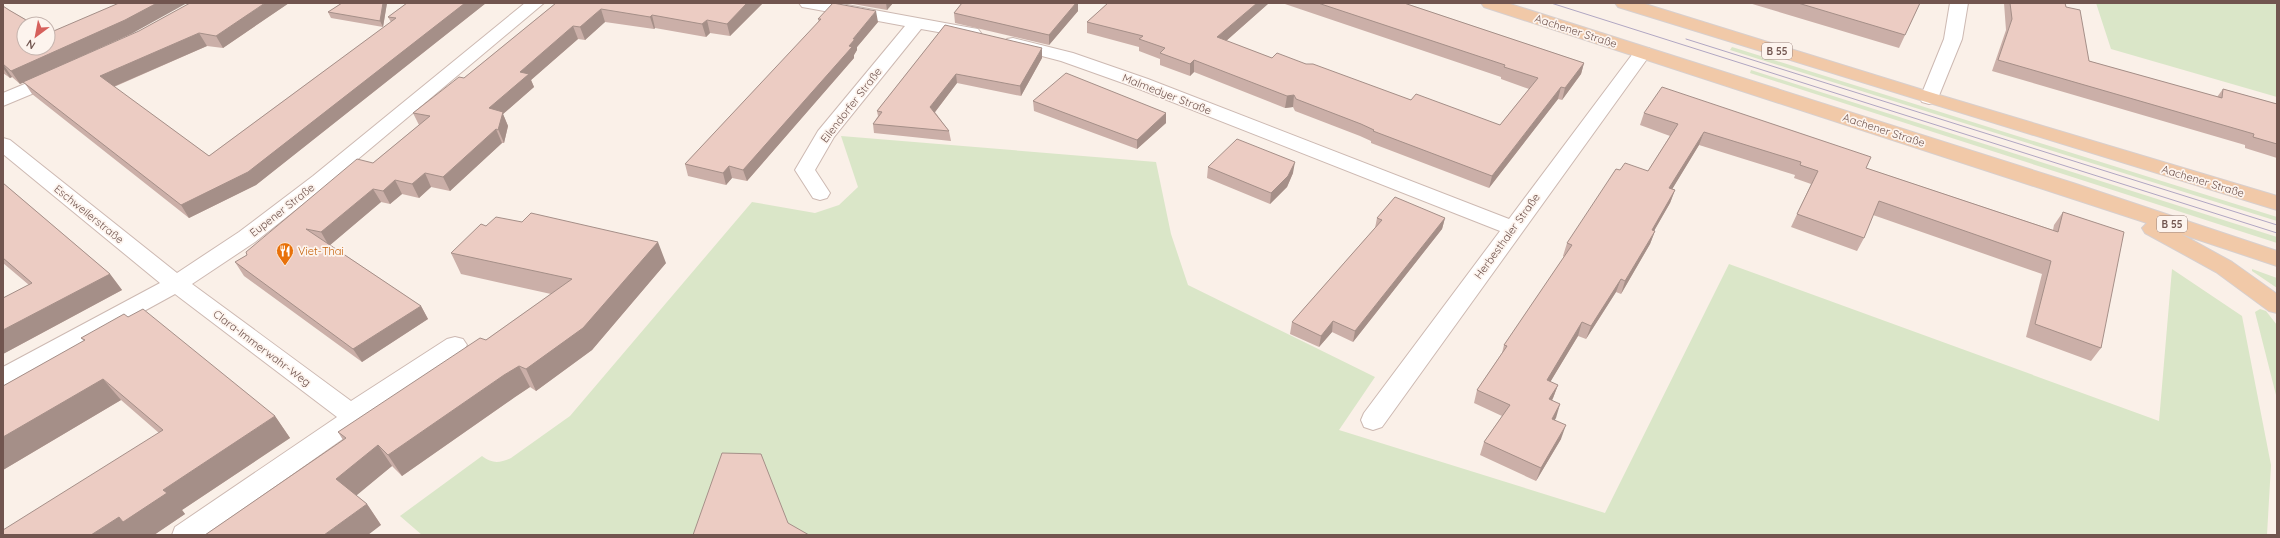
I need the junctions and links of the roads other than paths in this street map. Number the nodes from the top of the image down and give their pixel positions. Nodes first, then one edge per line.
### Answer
1 (535, 3) edge
2 (808, 3) edge
3 (1490, 3) edge
4 (1624, 3) edge
5 (1959, 3) edge
6 (918, 22) junction
7 (1643, 52) junction
8 (73, 69) edge
9 (1929, 98) junction
10 (3, 100) edge
11 (3, 144) edge
12 (2066, 188) junction
13 (820, 193) dead end
14 (2277, 203) edge
15 (1512, 228) junction
16 (2277, 259) edge
17 (175, 283) junction
18 (2277, 305) edge
19 (455, 345) dead end
20 (3, 378) edge
21 (350, 414) junction
22 (1373, 420) dead end
23 (185, 535) edge

1 - 17 street, Eupener Straße
2 - 6 street, Malmedyer Straße
3 - 7 main road, Aachener Straße / B 55
4 - 9 main road, Aachener Straße / B 55
5 - 9 street
6 - 13 street, Eilendorfer Straße
6 - 15 street, Malmedyer Straße
7 - 12 main road, Aachener Straße / B 55
7 - 15 street, Herbesthaler Straße
8 - 10 street
9 - 14 main road, Aachener Straße / B 55
11 - 17 street, Eschweilerstraße
12 - 16 main road, Aachener Straße / B 55
12 - 18 main road
15 - 22 street, Herbesthaler Straße
17 - 20 street, Eupener Straße
17 - 21 street, Clara-Immerwahr-Weg
19 - 21 street
21 - 23 street

